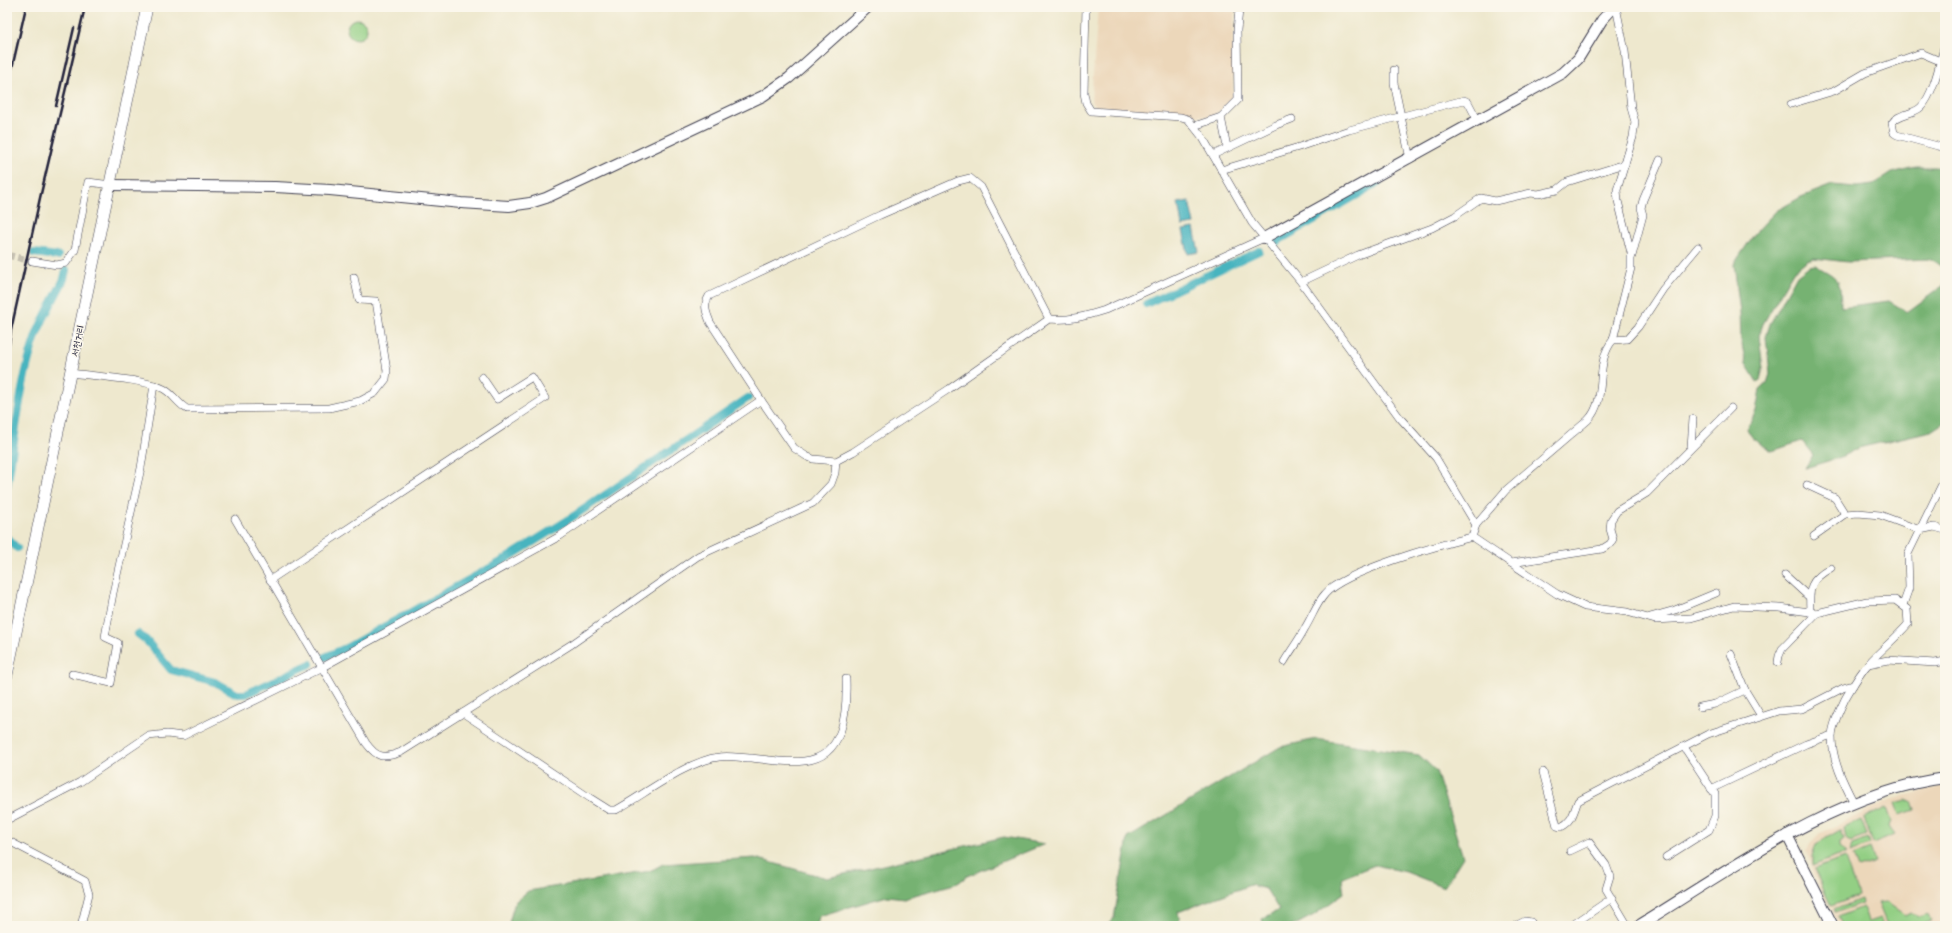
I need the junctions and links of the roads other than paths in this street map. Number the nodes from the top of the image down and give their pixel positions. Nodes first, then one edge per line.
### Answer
1 (147, 7) edge
2 (868, 7) edge
3 (1086, 7) edge
4 (1615, 7) edge
5 (1239, 10) dead end
6 (1945, 44) edge
7 (1940, 62) junction
8 (1394, 70) dead end
9 (1791, 104) dead end
10 (1222, 117) junction
11 (1401, 117) junction
12 (1292, 119) dead end
13 (1478, 121) junction
14 (1194, 126) junction
15 (1227, 147) junction
16 (1945, 148) edge
17 (1213, 155) junction
18 (1410, 159) junction
19 (1660, 160) dead end
20 (1625, 164) junction
21 (1221, 170) junction
22 (111, 185) junction
23 (1264, 238) junction
24 (1698, 247) dead end
25 (1631, 260) junction
26 (32, 261) tunnel mouth
27 (354, 277) dead end
28 (1301, 282) junction
29 (1049, 319) junction
30 (1613, 340) junction
31 (71, 373) junction
32 (482, 377) dead end
33 (154, 386) junction
34 (761, 400) junction
35 (1732, 408) dead end
36 (1693, 419) dead end
37 (1692, 447) junction
38 (836, 461) junction
39 (1945, 478) edge
40 (1806, 485) dead end
41 (1845, 514) junction
42 (235, 519) dead end
43 (1476, 525) junction
44 (1920, 530) junction
45 (1945, 530) edge
46 (1814, 536) dead end
47 (1472, 537) junction
48 (1511, 562) junction
49 (1831, 568) dead end
50 (1785, 575) dead end
51 (270, 580) junction
52 (1716, 593) dead end
53 (1809, 597) junction
54 (1902, 605) junction
55 (1813, 613) junction
56 (1648, 618) junction
57 (1731, 654) dead end
58 (1945, 661) edge
59 (1284, 662) dead end
60 (1778, 662) dead end
61 (1868, 664) junction
62 (321, 668) junction
63 (72, 674) dead end
64 (7, 675) edge
65 (846, 679) dead end
66 (1853, 685) junction
67 (1745, 690) junction
68 (1700, 707) dead end
69 (463, 713) junction
70 (1761, 716) junction
71 (1832, 735) junction
72 (1684, 747) junction
73 (1543, 772) dead end
74 (1945, 778) edge
75 (1711, 789) junction
76 (1854, 803) junction
77 (7, 820) edge
78 (1788, 836) junction
79 (7, 840) edge
80 (1570, 851) dead end
81 (1666, 857) dead end
82 (1612, 898) junction
83 (1832, 923) edge
84 (81, 926) edge
85 (1515, 926) edge
86 (1533, 926) edge
87 (1571, 926) edge
88 (1628, 926) edge
89 (1638, 926) edge
90 (1820, 926) edge

1 - 22 main road, 서천거리
2 - 22 street
3 - 14 street
4 - 13 street
4 - 20 street
5 - 10 street
6 - 7 street
7 - 9 street
7 - 16 street
8 - 11 street
10 - 14 street
10 - 15 street
11 - 13 street
11 - 18 street
11 - 21 street
12 - 15 street
13 - 18 street
14 - 17 street
15 - 17 street
17 - 21 street
18 - 23 street
19 - 25 street
20 - 25 street
20 - 28 street
21 - 23 street
22 - 26 street
22 - 31 main road, 서천거리
23 - 28 street
23 - 29 street
24 - 30 street
25 - 30 street
27 - 33 street
28 - 43 street
29 - 34 street
29 - 38 street
30 - 43 street
31 - 33 street
31 - 64 main road, 서천거리
32 - 51 street
33 - 63 street
34 - 38 street
34 - 62 street
35 - 37 street
36 - 37 street
37 - 48 street
38 - 69 street
39 - 44 street
40 - 41 street
41 - 44 street
41 - 46 street
42 - 51 street
43 - 47 street
44 - 45 street
44 - 54 street
47 - 48 street
47 - 59 street
48 - 56 street
49 - 53 street
50 - 53 street
51 - 62 street
52 - 56 street
53 - 55 street
54 - 55 street
54 - 61 street
55 - 56 street
55 - 60 street
57 - 67 street
58 - 61 street
61 - 66 street
62 - 69 street
62 - 77 street
65 - 69 street
66 - 70 street
66 - 71 street
67 - 68 street
67 - 70 street
70 - 72 street
71 - 75 street
71 - 76 street
72 - 73 street
72 - 75 street
74 - 76 street
75 - 81 street
76 - 78 street
78 - 83 street
78 - 89 street
79 - 84 street
80 - 82 street
82 - 87 street
82 - 88 street
83 - 90 street
85 - 86 street

